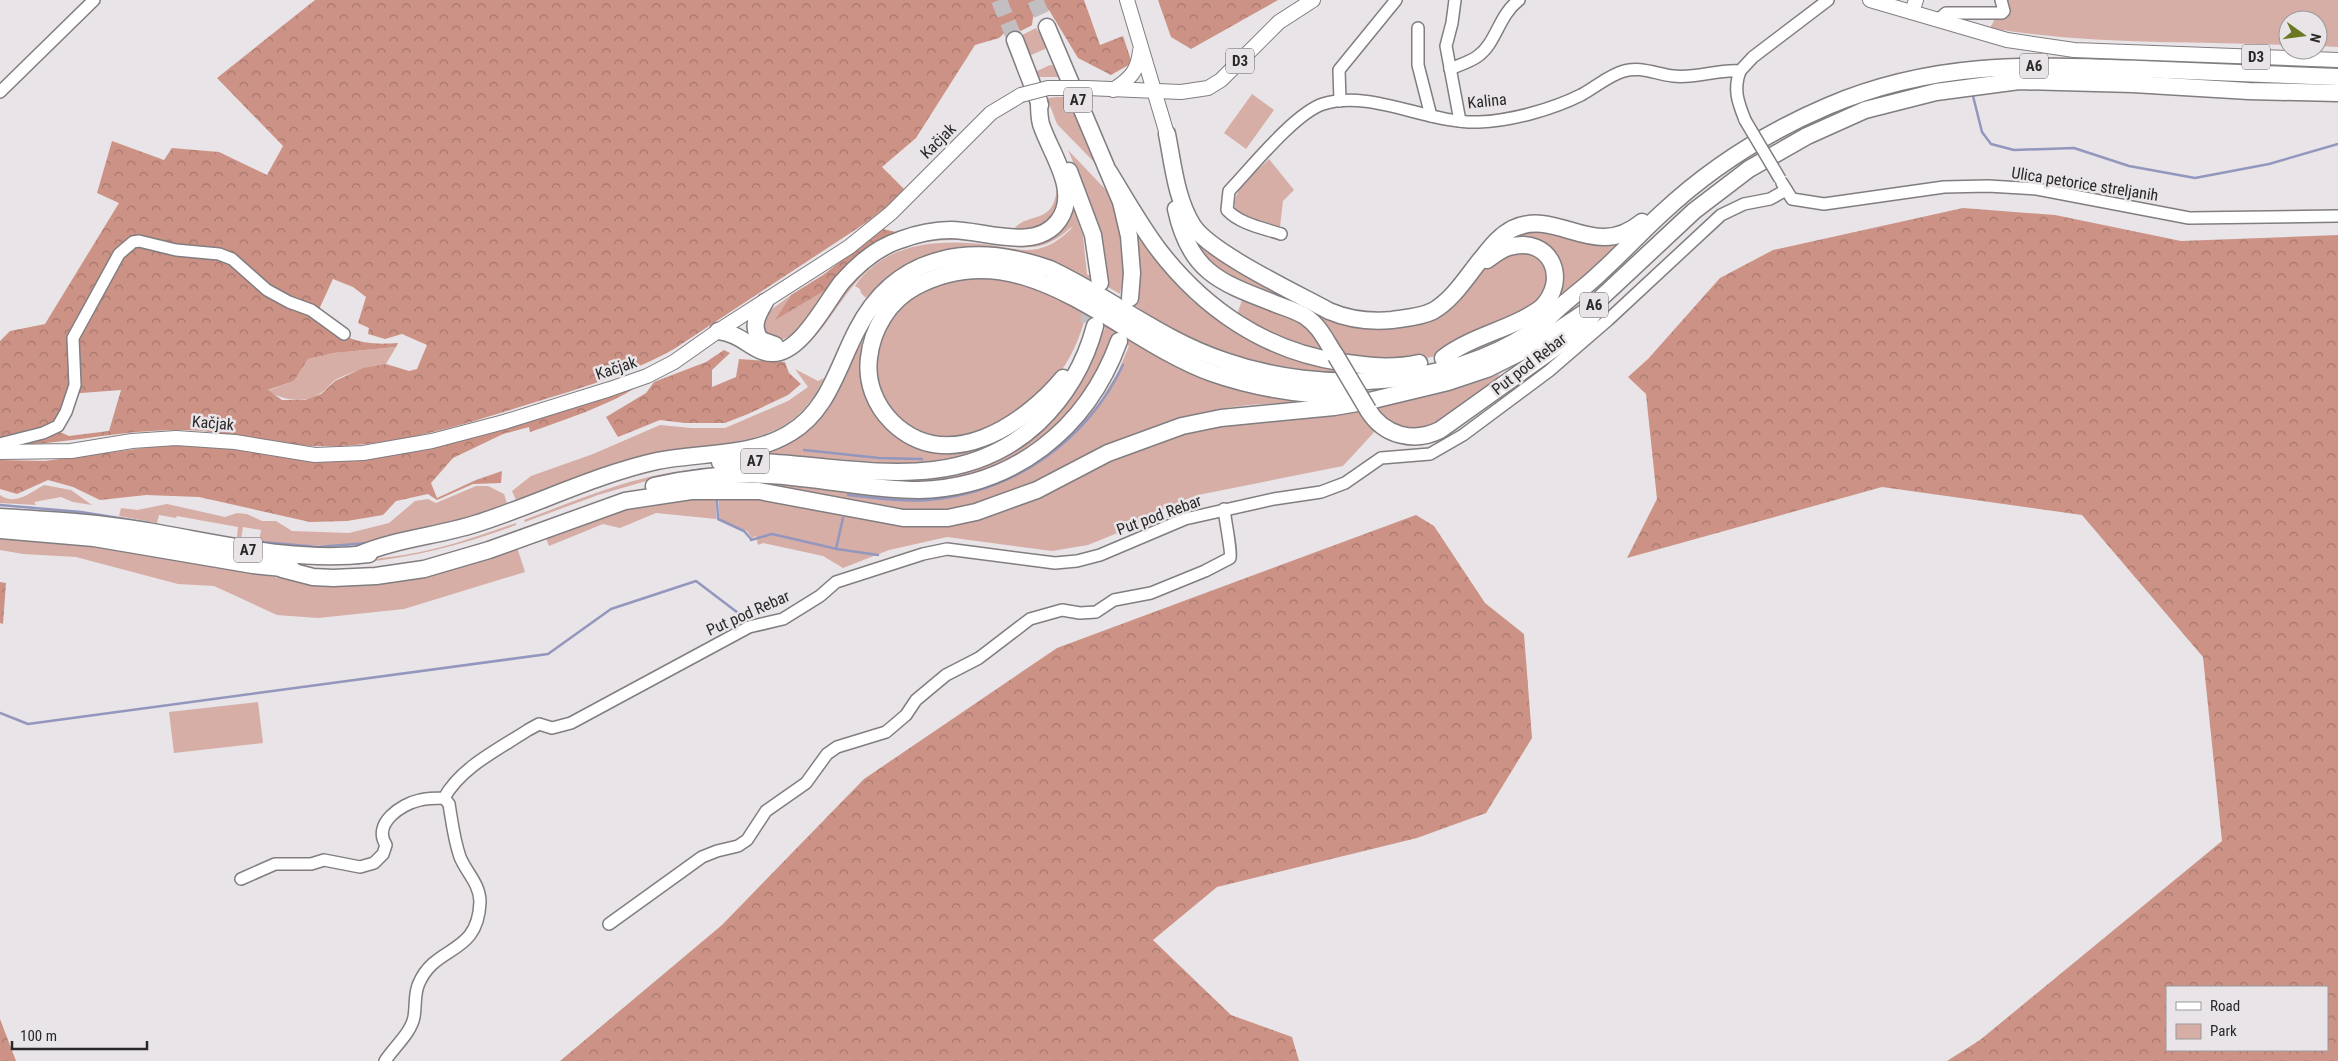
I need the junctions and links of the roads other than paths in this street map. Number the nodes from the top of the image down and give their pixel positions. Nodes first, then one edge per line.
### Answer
1 (94, 0) edge
2 (1127, 0) edge
3 (1313, 0) edge
4 (1396, 0) edge
5 (1455, 0) edge
6 (1519, 0) edge
7 (1828, 0) edge
8 (1870, 0) edge
9 (2001, 0) edge
10 (1914, 6) edge
11 (1938, 20) junction
12 (1047, 27) tunnel mouth
13 (1418, 28) dead end
14 (1015, 40) tunnel mouth
15 (1140, 45) junction
16 (2338, 60) edge
17 (1450, 69) junction
18 (1740, 71) junction
19 (2338, 77) edge
20 (1113, 90) junction
21 (1155, 91) junction
22 (0, 92) edge
23 (2338, 93) edge
24 (1039, 101) junction
25 (1340, 101) junction
26 (1431, 116) junction
27 (1460, 122) junction
28 (1167, 134) joint
29 (1110, 172) junction
30 (1175, 172) junction
31 (1786, 190) junction
32 (1678, 199) junction
33 (2338, 216) edge
34 (1281, 234) dead end
35 (1470, 272) junction
36 (1096, 280) tunnel mouth
37 (1606, 295) junction
38 (1130, 298) dead end
39 (765, 302) junction
40 (1559, 308) junction
41 (718, 331) junction
42 (344, 334) dead end
43 (1118, 341) dead end
44 (790, 346) junction
45 (1443, 358) junction
46 (1409, 390) junction
47 (0, 444) edge
48 (0, 452) edge
49 (1224, 509) junction
50 (0, 517) edge
51 (0, 530) edge
52 (358, 555) junction
53 (282, 569) junction
54 (444, 798) junction
55 (241, 879) dead end
56 (609, 924) dead end
57 (385, 1061) edge

1 - 22 street
2 - 15 main road
3 - 21 main road, D3
4 - 25 street
5 - 17 street
6 - 17 street
7 - 18 street
8 - 10 main road, D3
9 - 11 street
10 - 11 main road, D3
11 - 16 main road, D3
12 - 29 highway, A7
13 - 26 street
14 - 24 highway, A7
15 - 20 main road
15 - 21 main road
17 - 27 street
18 - 27 street, Kalina
18 - 31 street, bridge
19 - 32 highway, A6
20 - 21 main road, Kačjak
20 - 39 main road, Kačjak, bridge
21 - 28 main road
23 - 37 highway, A6
24 - 36 highway, A7
24 - 44 highway
25 - 26 street, Kalina
25 - 34 street, Kalina
26 - 27 street, Kalina
28 - 30 highway
29 - 38 highway, A7
29 - 45 highway
30 - 35 highway
30 - 37 highway, bridge
31 - 33 street, Ulica petorice streljanih
31 - 49 street, Put pod Rebar
32 - 35 highway
32 - 40 highway, A6
35 - 45 highway
37 - 46 highway, A6
39 - 41 main road, Kačjak
39 - 44 highway
40 - 45 highway
40 - 52 highway
41 - 44 highway
41 - 48 main road, Kačjak
42 - 47 street
43 - 53 highway, A7
46 - 52 highway, A7
46 - 53 highway
49 - 54 street, Put pod Rebar
49 - 56 street, Put pod Rebar
50 - 52 highway, A7
51 - 53 highway, A7
54 - 55 street
54 - 57 street

